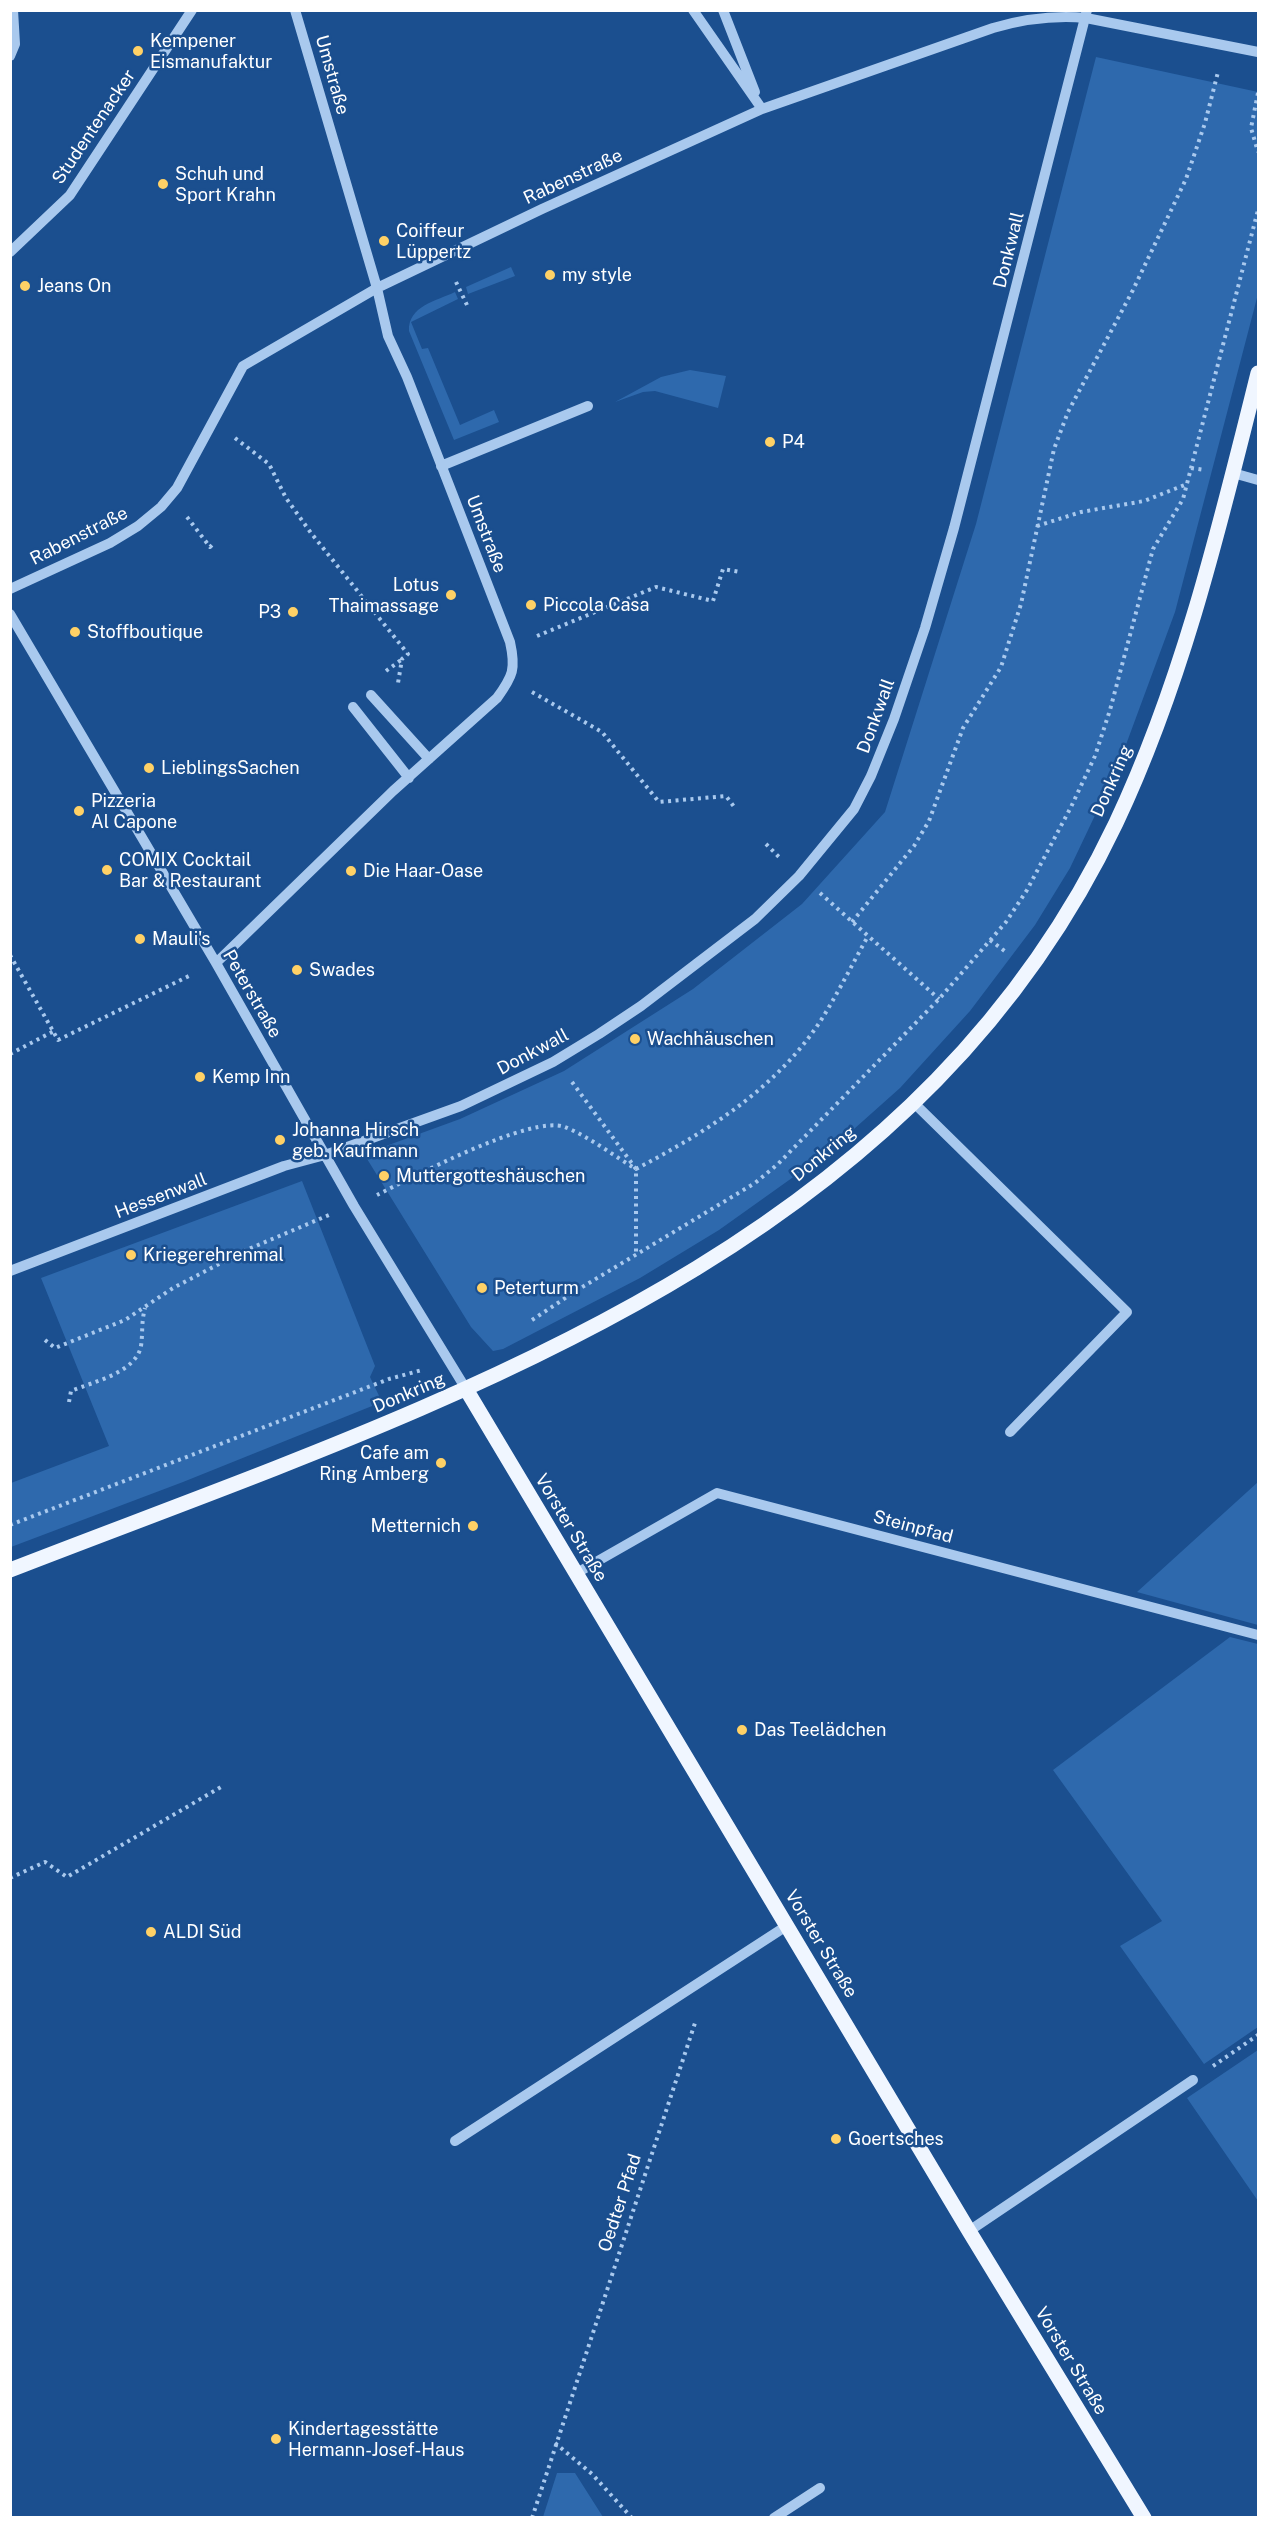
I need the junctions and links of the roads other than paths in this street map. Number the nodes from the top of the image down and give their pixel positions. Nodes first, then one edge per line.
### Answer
1 (13, 10) edge
2 (192, 10) edge
3 (296, 10) edge
4 (693, 10) edge
5 (723, 10) edge
6 (1087, 14) edge
7 (1258, 52) edge
8 (10, 56) edge
9 (762, 109) junction
10 (10, 252) edge
11 (377, 288) junction
12 (1258, 373) edge
13 (588, 406) dead end
14 (441, 466) junction
15 (1233, 473) junction
16 (1258, 480) edge
17 (10, 589) edge
18 (10, 614) edge
19 (371, 695) dead end
20 (353, 708) dead end
21 (429, 759) junction
22 (409, 777) junction
23 (216, 963) junction
24 (914, 1103) junction
25 (325, 1155) junction
26 (10, 1271) edge
27 (466, 1389) junction
28 (1010, 1432) dead end
29 (10, 1570) edge
30 (575, 1574) junction
31 (1258, 1635) edge
32 (788, 1925) junction
33 (1193, 2080) road end
34 (454, 2140) dead end
35 (969, 2231) junction
36 (820, 2488) dead end
37 (774, 2517) edge
38 (1144, 2517) edge

1 - 8 street
2 - 10 street, Studentenacker
3 - 11 street, Umstraße
4 - 9 street
5 - 9 street
6 - 7 street, Rabenstraße
6 - 9 street, Rabenstraße
6 - 25 street, Donkwall
9 - 11 street, Rabenstraße
11 - 14 street, Umstraße
11 - 17 street, Rabenstraße
12 - 15 main road, Donkring
13 - 14 street
14 - 21 street, Umstraße
15 - 16 street
15 - 24 main road, Donkring
18 - 23 street, Peterstraße
19 - 21 street
20 - 22 street
21 - 22 street
22 - 23 street
23 - 25 street, Peterstraße
24 - 27 main road, Donkring
24 - 28 street
25 - 26 street, Hessenwall
25 - 27 street, Peterstraße
27 - 29 main road, Donkring
27 - 30 main road, Vorster Straße
30 - 31 street, Steinpfad
30 - 32 main road, Vorster Straße
32 - 34 street
32 - 35 main road, Vorster Straße
33 - 35 street
35 - 38 main road, Vorster Straße
36 - 37 street

